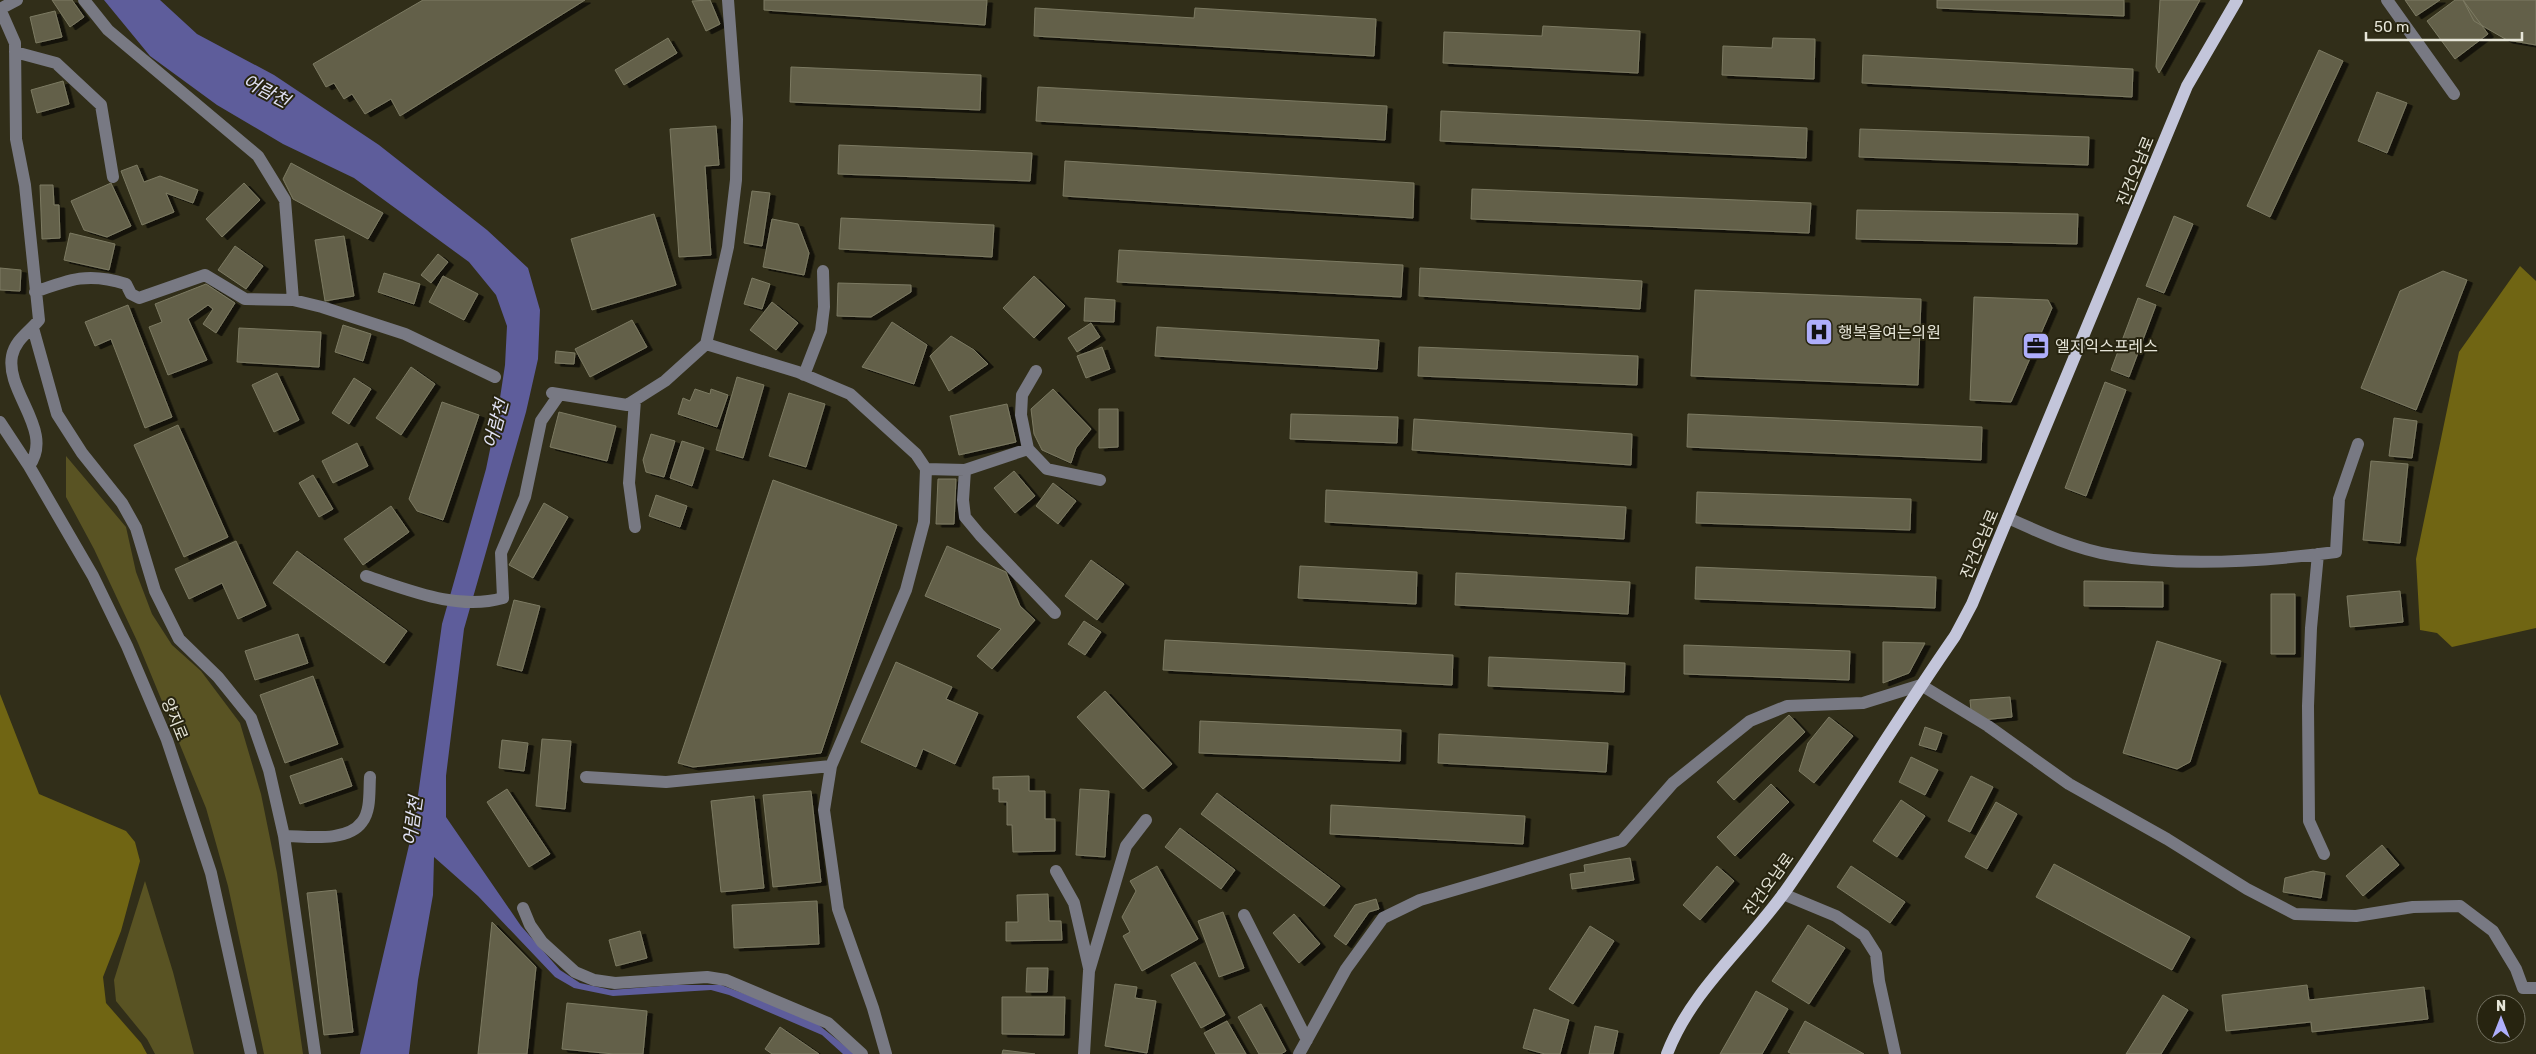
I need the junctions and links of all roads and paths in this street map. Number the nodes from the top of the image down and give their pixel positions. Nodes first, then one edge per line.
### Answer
1 (17, 0) edge
2 (84, 0) edge
3 (728, 0) edge
4 (2237, 0) edge
5 (2387, 0) edge
6 (0, 9) edge
7 (15, 52) junction
8 (2454, 94) dead end
9 (112, 177) dead end
10 (823, 271) dead end
11 (35, 292) junction
12 (294, 300) junction
13 (33, 328) junction
14 (706, 344) junction
15 (1036, 371) dead end
16 (804, 374) junction
17 (495, 377) dead end
18 (635, 400) junction
19 (0, 422) edge
20 (2358, 444) dead end
21 (1028, 449) junction
22 (29, 466) junction
23 (926, 469) junction
24 (965, 470) junction
25 (1100, 480) dead end
26 (2008, 518) junction
27 (635, 527) dead end
28 (2318, 554) junction
29 (366, 576) dead end
30 (1055, 613) dead end
31 (1921, 685) junction
32 (831, 766) junction
33 (370, 777) dead end
34 (586, 777) dead end
35 (1146, 820) dead end
36 (284, 836) junction
37 (2324, 854) dead end
38 (1056, 871) dead end
39 (1784, 894) junction
40 (523, 908) dead end
41 (1244, 915) dead end
42 (1089, 971) junction
43 (2536, 988) edge
44 (1306, 1040) junction
45 (251, 1054) edge
46 (315, 1054) edge
47 (862, 1054) edge
48 (886, 1054) edge
49 (1084, 1054) edge
50 (1299, 1054) edge
51 (1667, 1054) edge
52 (1896, 1054) edge

1 - 6 street
2 - 12 street
3 - 14 street
4 - 26 main road, 진건오남로
5 - 8 street
6 - 7 street
7 - 9 street
7 - 11 street
10 - 16 street
11 - 12 street
11 - 13 street
12 - 17 street
13 - 22 street
13 - 36 street
14 - 16 street
14 - 18 street
15 - 21 street
16 - 23 street
18 - 27 street
18 - 29 street
19 - 22 street, 양지로
20 - 28 street
21 - 24 street
21 - 25 street
22 - 45 street, 양지로
23 - 24 street
23 - 32 street
24 - 30 street
26 - 28 street
26 - 31 main road, 진건오남로
28 - 37 street
31 - 39 main road, 진건오남로
31 - 43 street
31 - 44 street
32 - 34 street
32 - 48 street
33 - 36 street
35 - 42 street
36 - 46 street
38 - 42 street
39 - 51 main road, 진건오남로
39 - 52 street
40 - 47 street
41 - 44 street
42 - 49 street
44 - 50 street

